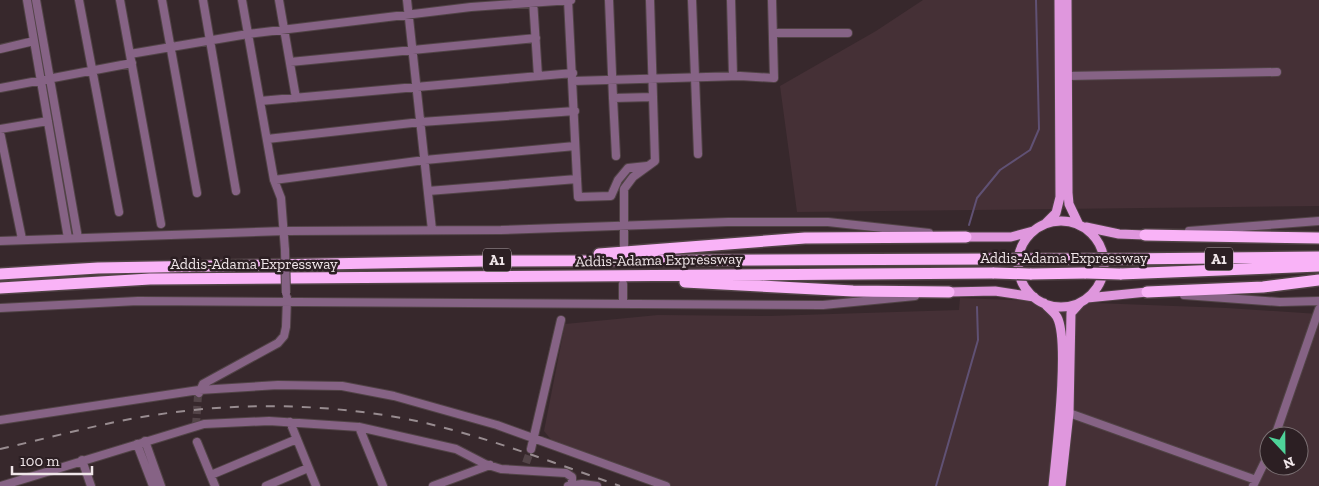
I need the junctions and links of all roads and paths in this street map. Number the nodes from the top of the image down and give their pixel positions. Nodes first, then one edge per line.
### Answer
1 (27, 0) edge
2 (36, 0) edge
3 (79, 0) edge
4 (120, 0) edge
5 (162, 0) edge
6 (203, 0) edge
7 (242, 0) edge
8 (279, 0) edge
9 (407, 0) edge
10 (569, 0) edge
11 (609, 0) edge
12 (650, 0) edge
13 (692, 0) edge
14 (731, 0) edge
15 (772, 0) edge
16 (1059, 0) edge
17 (1067, 0) edge
18 (533, 1) edge
19 (409, 14) junction
20 (285, 30) junction
21 (773, 33) junction
22 (248, 34) junction
23 (848, 34) dead end
24 (536, 38) junction
25 (210, 40) junction
26 (34, 41) junction
27 (170, 46) junction
28 (0, 48) edge
29 (413, 49) junction
30 (130, 54) junction
31 (290, 62) junction
32 (132, 63) junction
33 (92, 70) junction
34 (1277, 72) dead end
35 (538, 76) junction
36 (733, 76) junction
37 (1067, 76) junction
38 (573, 77) junction
39 (695, 77) junction
40 (49, 78) junction
41 (653, 79) junction
42 (41, 80) junction
43 (613, 80) junction
44 (417, 87) junction
45 (0, 88) edge
46 (654, 97) junction
47 (296, 98) junction
48 (614, 98) junction
49 (260, 101) junction
50 (575, 111) junction
51 (48, 122) junction
52 (420, 122) junction
53 (0, 130) edge
54 (267, 139) junction
55 (575, 146) junction
56 (698, 154) dead end
57 (616, 156) dead end
58 (425, 160) junction
59 (650, 166) junction
60 (4, 170) edge
61 (577, 179) junction
62 (274, 180) junction
63 (236, 191) dead end
64 (428, 191) junction
65 (197, 193) dead end
66 (119, 212) dead end
67 (1319, 221) edge
68 (161, 224) dead end
69 (1045, 224) junction
70 (1080, 225) junction
71 (624, 227) junction
72 (432, 230) junction
73 (1035, 230) junction
74 (285, 231) junction
75 (1145, 235) junction
76 (966, 237) junction
77 (68, 238) junction
78 (78, 238) junction
79 (1319, 238) edge
80 (22, 239) junction
81 (0, 241) edge
82 (624, 246) dead end
83 (1319, 257) edge
84 (526, 260) junction
85 (1319, 266) edge
86 (0, 274) edge
87 (611, 276) junction
88 (1319, 280) edge
89 (624, 284) dead end
90 (0, 288) edge
91 (950, 292) junction
92 (1147, 292) junction
93 (1034, 297) junction
94 (1084, 299) junction
95 (287, 301) junction
96 (1319, 301) edge
97 (623, 303) junction
98 (1044, 303) junction
99 (0, 308) edge
100 (1319, 309) edge
101 (561, 320) dead end
102 (1065, 364) junction
103 (199, 392) junction
104 (1069, 413) junction
105 (0, 420) edge
106 (290, 422) junction
107 (1278, 426) edge
108 (359, 427) junction
109 (534, 439) junction
110 (297, 440) junction
111 (141, 442) junction
112 (197, 442) dead end
113 (1061, 443) junction
114 (531, 449) tunnel mouth
115 (82, 460) junction
116 (490, 465) junction
117 (308, 468) junction
118 (210, 475) junction
119 (452, 483) edge
120 (1255, 483) edge
121 (1, 486) edge
122 (91, 486) edge
123 (153, 486) edge
124 (161, 486) edge
125 (215, 486) edge
126 (266, 486) edge
127 (316, 486) edge
128 (383, 486) edge
129 (433, 486) edge
130 (569, 486) edge
131 (597, 486) edge
132 (666, 486) edge
133 (1052, 486) edge
134 (1060, 486) edge

1 - 26 street
2 - 40 street
3 - 33 street
4 - 30 street
5 - 27 street
6 - 25 street
7 - 22 street
8 - 20 street
9 - 19 street
10 - 18 street
10 - 38 street
11 - 43 street
12 - 41 street
13 - 39 street
14 - 36 street
15 - 21 street
16 - 69 main road
17 - 37 main road
18 - 19 street
18 - 24 street
19 - 20 street
19 - 29 street
20 - 22 street
20 - 31 street
21 - 23 street
21 - 36 street
22 - 25 street
22 - 49 street
24 - 29 street
24 - 35 street
25 - 27 street
25 - 63 street
26 - 28 street
26 - 42 street
27 - 30 street
27 - 65 street
29 - 31 street
29 - 44 street
30 - 32 street
31 - 47 street
32 - 33 street
32 - 68 street
33 - 40 street
33 - 66 street
34 - 37 street
35 - 38 street
35 - 44 street
36 - 39 street
37 - 70 main road
38 - 43 street
38 - 50 street
39 - 41 street
39 - 56 street
40 - 42 street
40 - 78 street
41 - 43 street
41 - 46 street
42 - 45 street
42 - 51 street
43 - 48 street
44 - 47 street
44 - 52 street
46 - 48 street
46 - 59 street
47 - 49 street
48 - 57 street
49 - 54 street
50 - 52 street
50 - 55 street
51 - 53 street
51 - 77 street
52 - 54 street
52 - 58 street
53 - 60 street
54 - 62 street
55 - 58 street
55 - 61 street
58 - 62 street
58 - 64 street
59 - 61 street
59 - 71 street
60 - 80 street
61 - 64 street
62 - 74 street
64 - 72 street
67 - 75 street
69 - 70 main road
69 - 73 main road
70 - 75 main road
70 - 94 main road
71 - 72 street
71 - 76 street
71 - 82 street
72 - 74 street
73 - 76 main road
73 - 93 main road
74 - 78 street
74 - 95 street, bridge
75 - 79 highway
76 - 84 highway
77 - 78 street
77 - 80 street
80 - 81 street
83 - 84 highway, Addis-Adama Expressway / A1, bridge
84 - 86 highway, Addis-Adama Expressway / A1
85 - 87 highway, Addis-Adama Expressway / A1, bridge
87 - 90 highway, Addis-Adama Expressway / A1
87 - 91 highway
88 - 92 highway
89 - 97 street
91 - 93 main road
91 - 97 street
92 - 94 main road
92 - 96 street
93 - 98 main road
94 - 98 main road
94 - 102 main road
95 - 97 street
95 - 99 street
95 - 103 street
98 - 102 main road
100 - 107 street
101 - 109 street
102 - 104 main road
102 - 113 main road
103 - 105 street
103 - 109 street
104 - 113 main road
104 - 120 street
106 - 108 street
106 - 110 street
106 - 111 street
108 - 116 street
108 - 128 street
109 - 114 street
109 - 132 street
110 - 117 street
110 - 118 street
111 - 115 street
111 - 123 street
111 - 124 street
112 - 118 street
113 - 133 main road
113 - 134 main road
115 - 121 street
115 - 122 street
116 - 119 street
116 - 130 street
117 - 126 street
117 - 127 street
118 - 125 street
119 - 129 street
130 - 131 street

